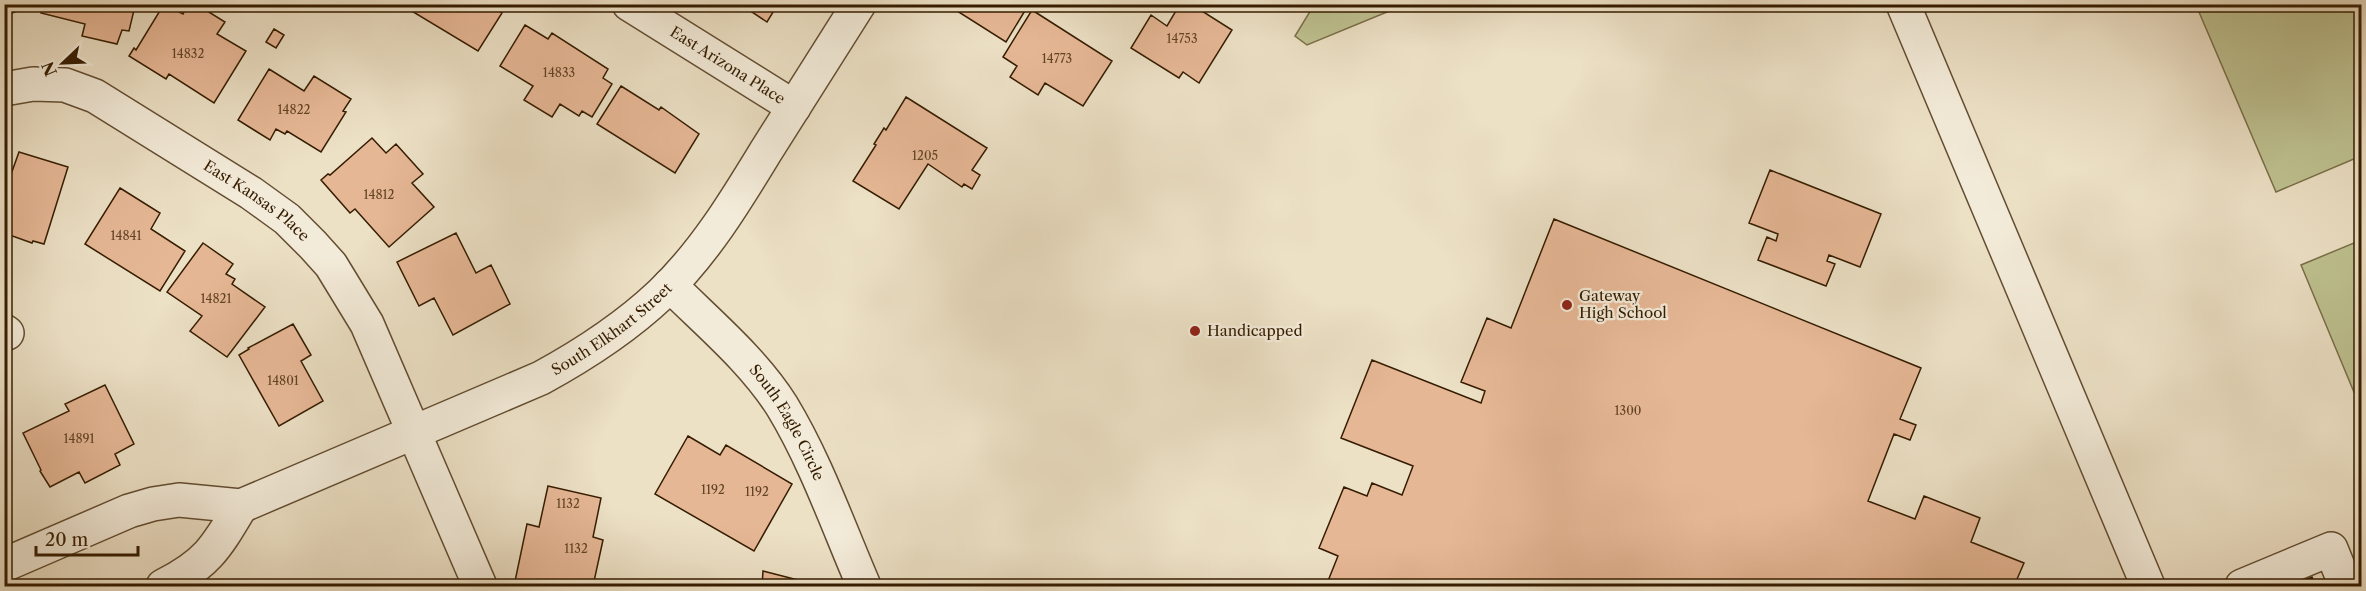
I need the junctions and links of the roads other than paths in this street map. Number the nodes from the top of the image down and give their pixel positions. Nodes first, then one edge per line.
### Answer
1 (629, 4) edge
2 (859, 4) edge
3 (1903, 4) edge
4 (4, 89) edge
5 (794, 108) junction
6 (670, 285) junction
7 (415, 432) junction
8 (241, 506) junction
9 (4, 565) edge
10 (163, 586) edge
11 (480, 586) edge
12 (864, 586) edge
13 (2148, 586) edge
14 (2242, 586) edge
15 (2346, 586) edge

1 - 5 street, East Arizona Place
2 - 5 street, South Elkhart Street
3 - 13 street
4 - 7 street, East Kansas Place
5 - 6 street, South Elkhart Street
6 - 7 street, South Elkhart Street
6 - 12 street, South Eagle Circle
7 - 8 street, South Elkhart Street
7 - 11 street
8 - 9 street, South Elkhart Street
8 - 10 street
14 - 15 street

